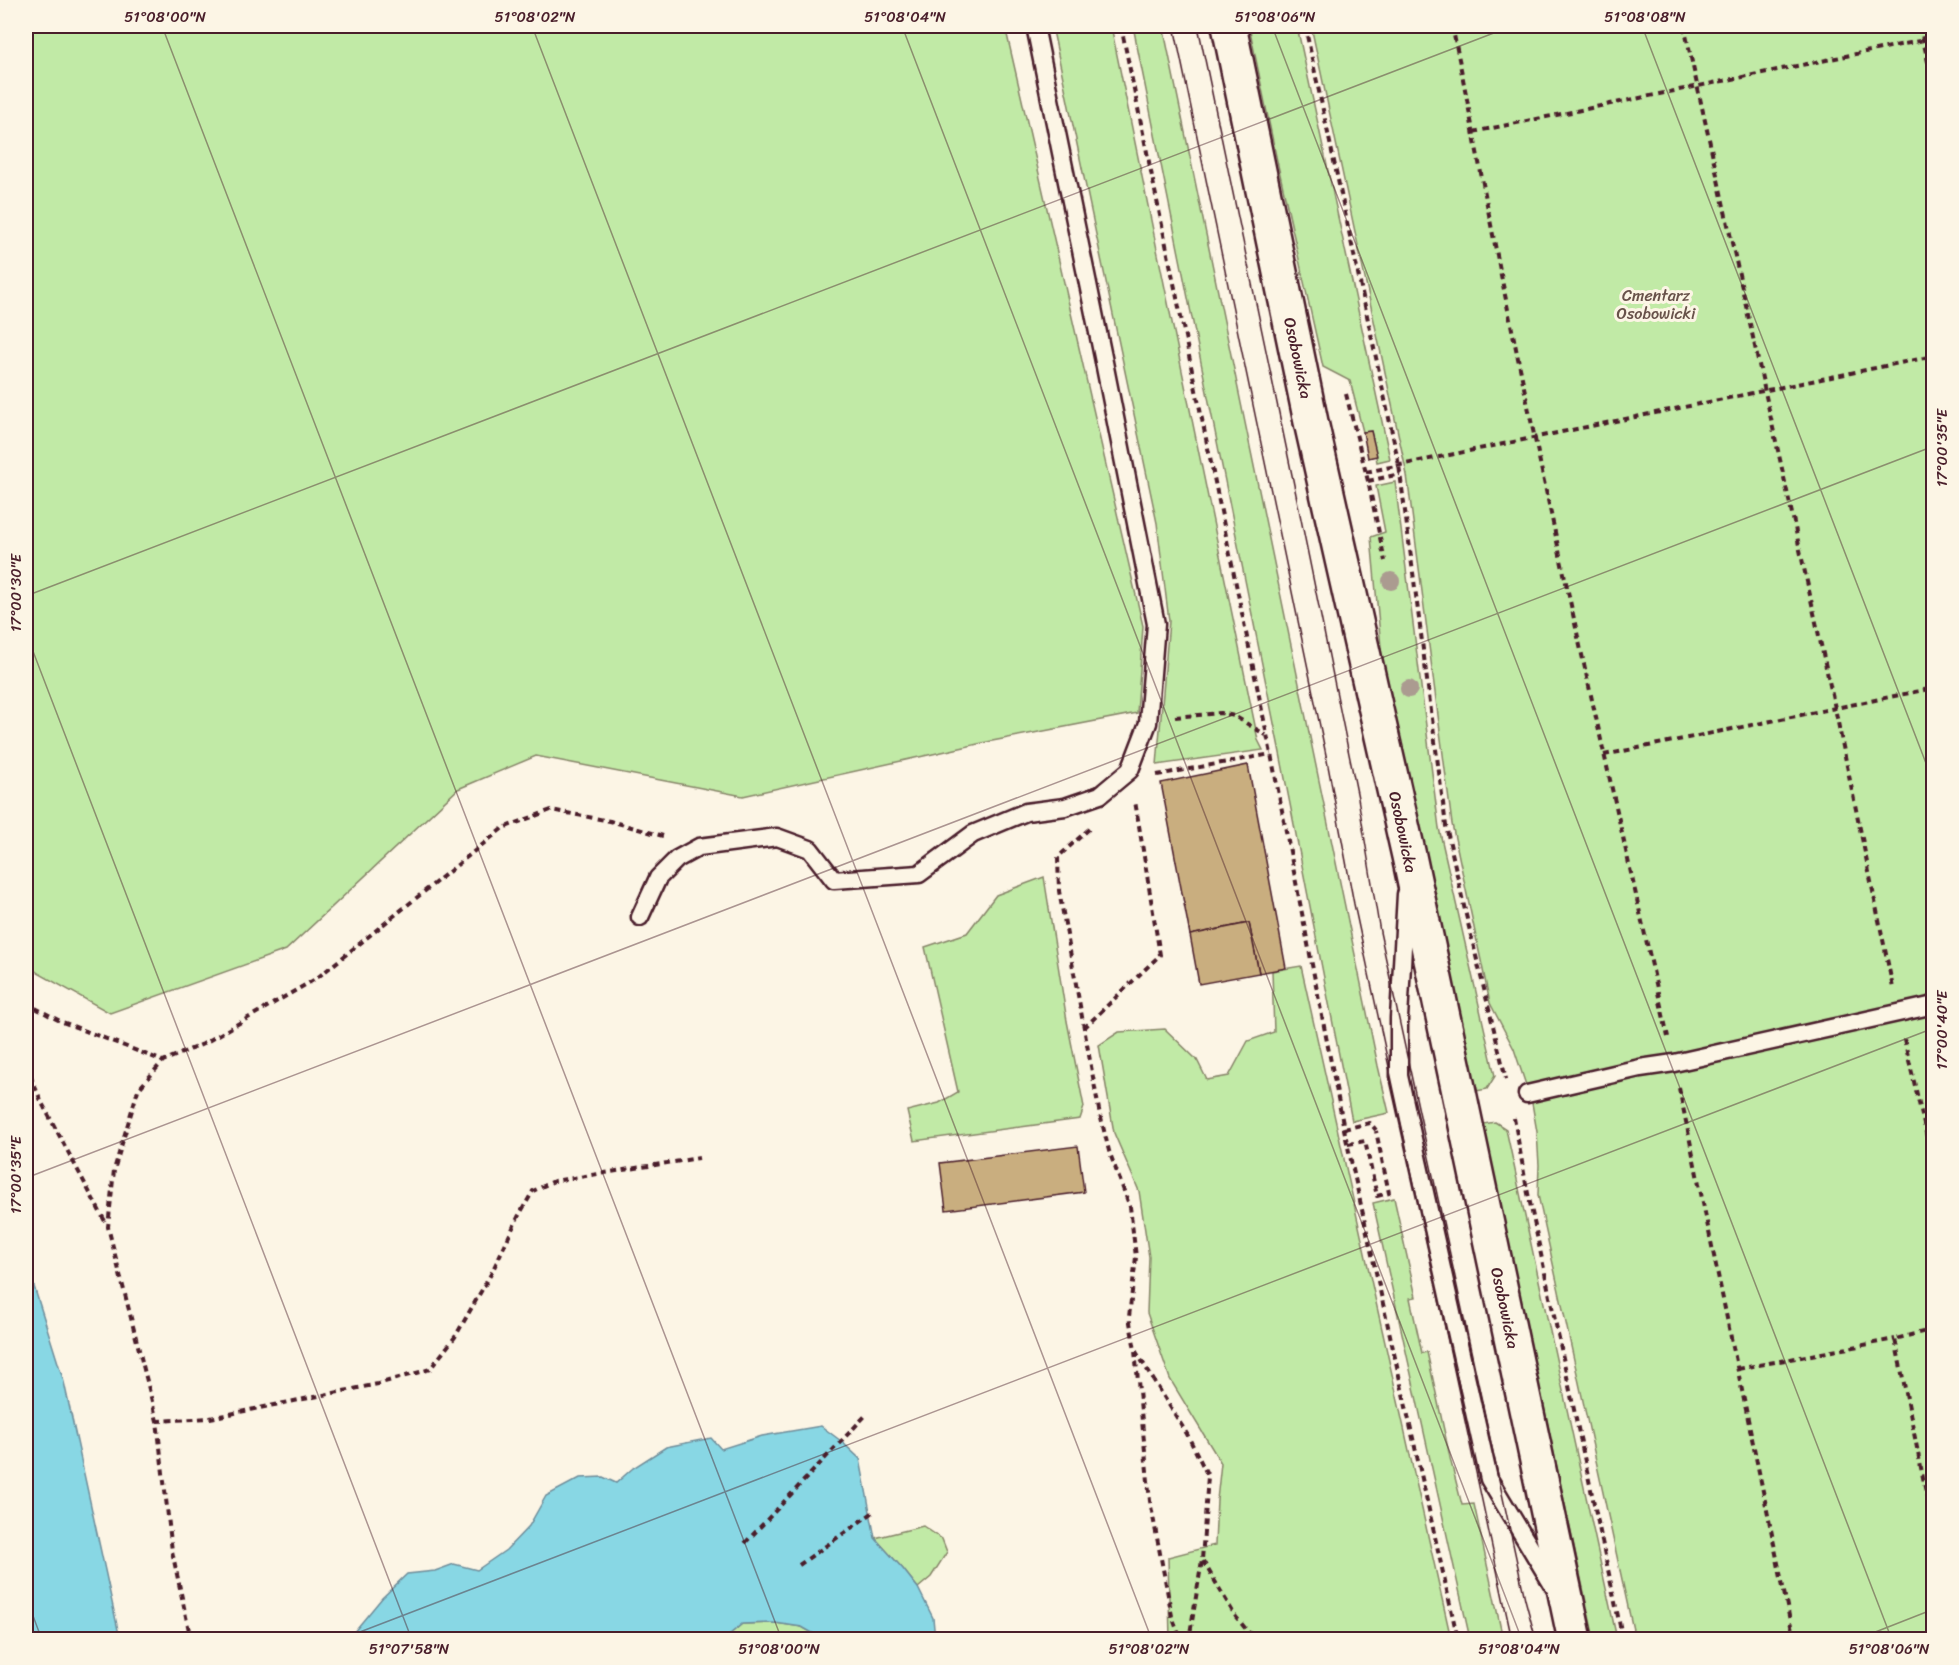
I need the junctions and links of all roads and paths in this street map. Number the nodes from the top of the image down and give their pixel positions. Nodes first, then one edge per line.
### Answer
1 (1035, 26) edge
2 (1121, 26) edge
3 (1229, 26) edge
4 (1305, 26) edge
5 (1452, 26) edge
6 (1684, 26) edge
7 (1920, 26) edge
8 (1934, 38) edge
9 (1923, 40) junction
10 (1696, 85) junction
11 (1934, 89) edge
12 (1473, 132) junction
13 (1934, 356) edge
14 (1763, 389) junction
15 (1346, 394) dead end
16 (1535, 438) junction
17 (1399, 465) junction
18 (1366, 471) junction
19 (1400, 474) junction
20 (1368, 481) junction
21 (1385, 561) dead end
22 (1934, 688) edge
23 (1835, 708) junction
24 (1148, 723) junction
25 (1267, 735) junction
26 (1271, 754) junction
27 (1605, 755) junction
28 (1130, 770) junction
29 (1100, 795) junction
30 (699, 847) junction
31 (1409, 856) junction
32 (640, 917) dead end
33 (26, 1003) edge
34 (1934, 1005) edge
35 (1898, 1012) junction
36 (1084, 1028) junction
37 (163, 1061) junction
38 (1674, 1063) junction
39 (26, 1066) edge
40 (1508, 1087) dead end
41 (1527, 1094) dead end
42 (1513, 1109) dead end
43 (1344, 1129) junction
44 (1382, 1129) dead end
45 (1376, 1131) junction
46 (1348, 1144) junction
47 (699, 1158) dead end
48 (1934, 1167) edge
49 (108, 1227) junction
50 (1934, 1329) edge
51 (1895, 1339) junction
52 (1135, 1350) junction
53 (1738, 1369) junction
54 (865, 1416) dead end
55 (157, 1421) junction
56 (875, 1510) dead end
57 (1934, 1532) edge
58 (745, 1543) dead end
59 (1202, 1560) junction
60 (799, 1565) dead end
61 (1573, 1626) edge
62 (1934, 1636) edge
63 (191, 1640) edge
64 (1181, 1640) edge
65 (1189, 1640) edge
66 (1255, 1640) edge
67 (1458, 1640) edge
68 (1623, 1640) edge
69 (1794, 1640) edge
70 (1917, 1640) edge

1 - 24 lane
2 - 25 path
3 - 31 street, Osobowicka
4 - 17 path
5 - 12 path
6 - 10 path
7 - 9 path
8 - 9 path
9 - 10 path
9 - 11 path
10 - 12 path
10 - 14 path
12 - 16 path
13 - 14 path
14 - 16 path
14 - 23 path
15 - 18 path
16 - 17 path
16 - 27 path
17 - 18 path
17 - 19 path
18 - 20 path
19 - 20 path
19 - 40 path
20 - 21 path
22 - 23 path
23 - 27 path
23 - 35 path
24 - 25 path
24 - 28 lane
25 - 26 path
26 - 28 path
26 - 43 path
27 - 38 path
28 - 29 lane
28 - 36 path
29 - 30 lane
29 - 36 path
30 - 32 lane
30 - 37 path
31 - 61 street, Osobowicka
31 - 61 lane
33 - 37 path
34 - 35 lane
35 - 38 lane
35 - 48 path
36 - 52 path
37 - 49 path
38 - 41 lane
38 - 53 path
39 - 49 path
42 - 68 path
43 - 45 path
43 - 46 path
44 - 45 path
45 - 46 path
46 - 67 path
47 - 55 path
49 - 55 path
50 - 51 path
51 - 53 path
51 - 57 path
52 - 59 path
52 - 64 path
53 - 69 path
54 - 58 path
55 - 63 path
56 - 60 path
59 - 65 path
59 - 66 path
62 - 70 path

